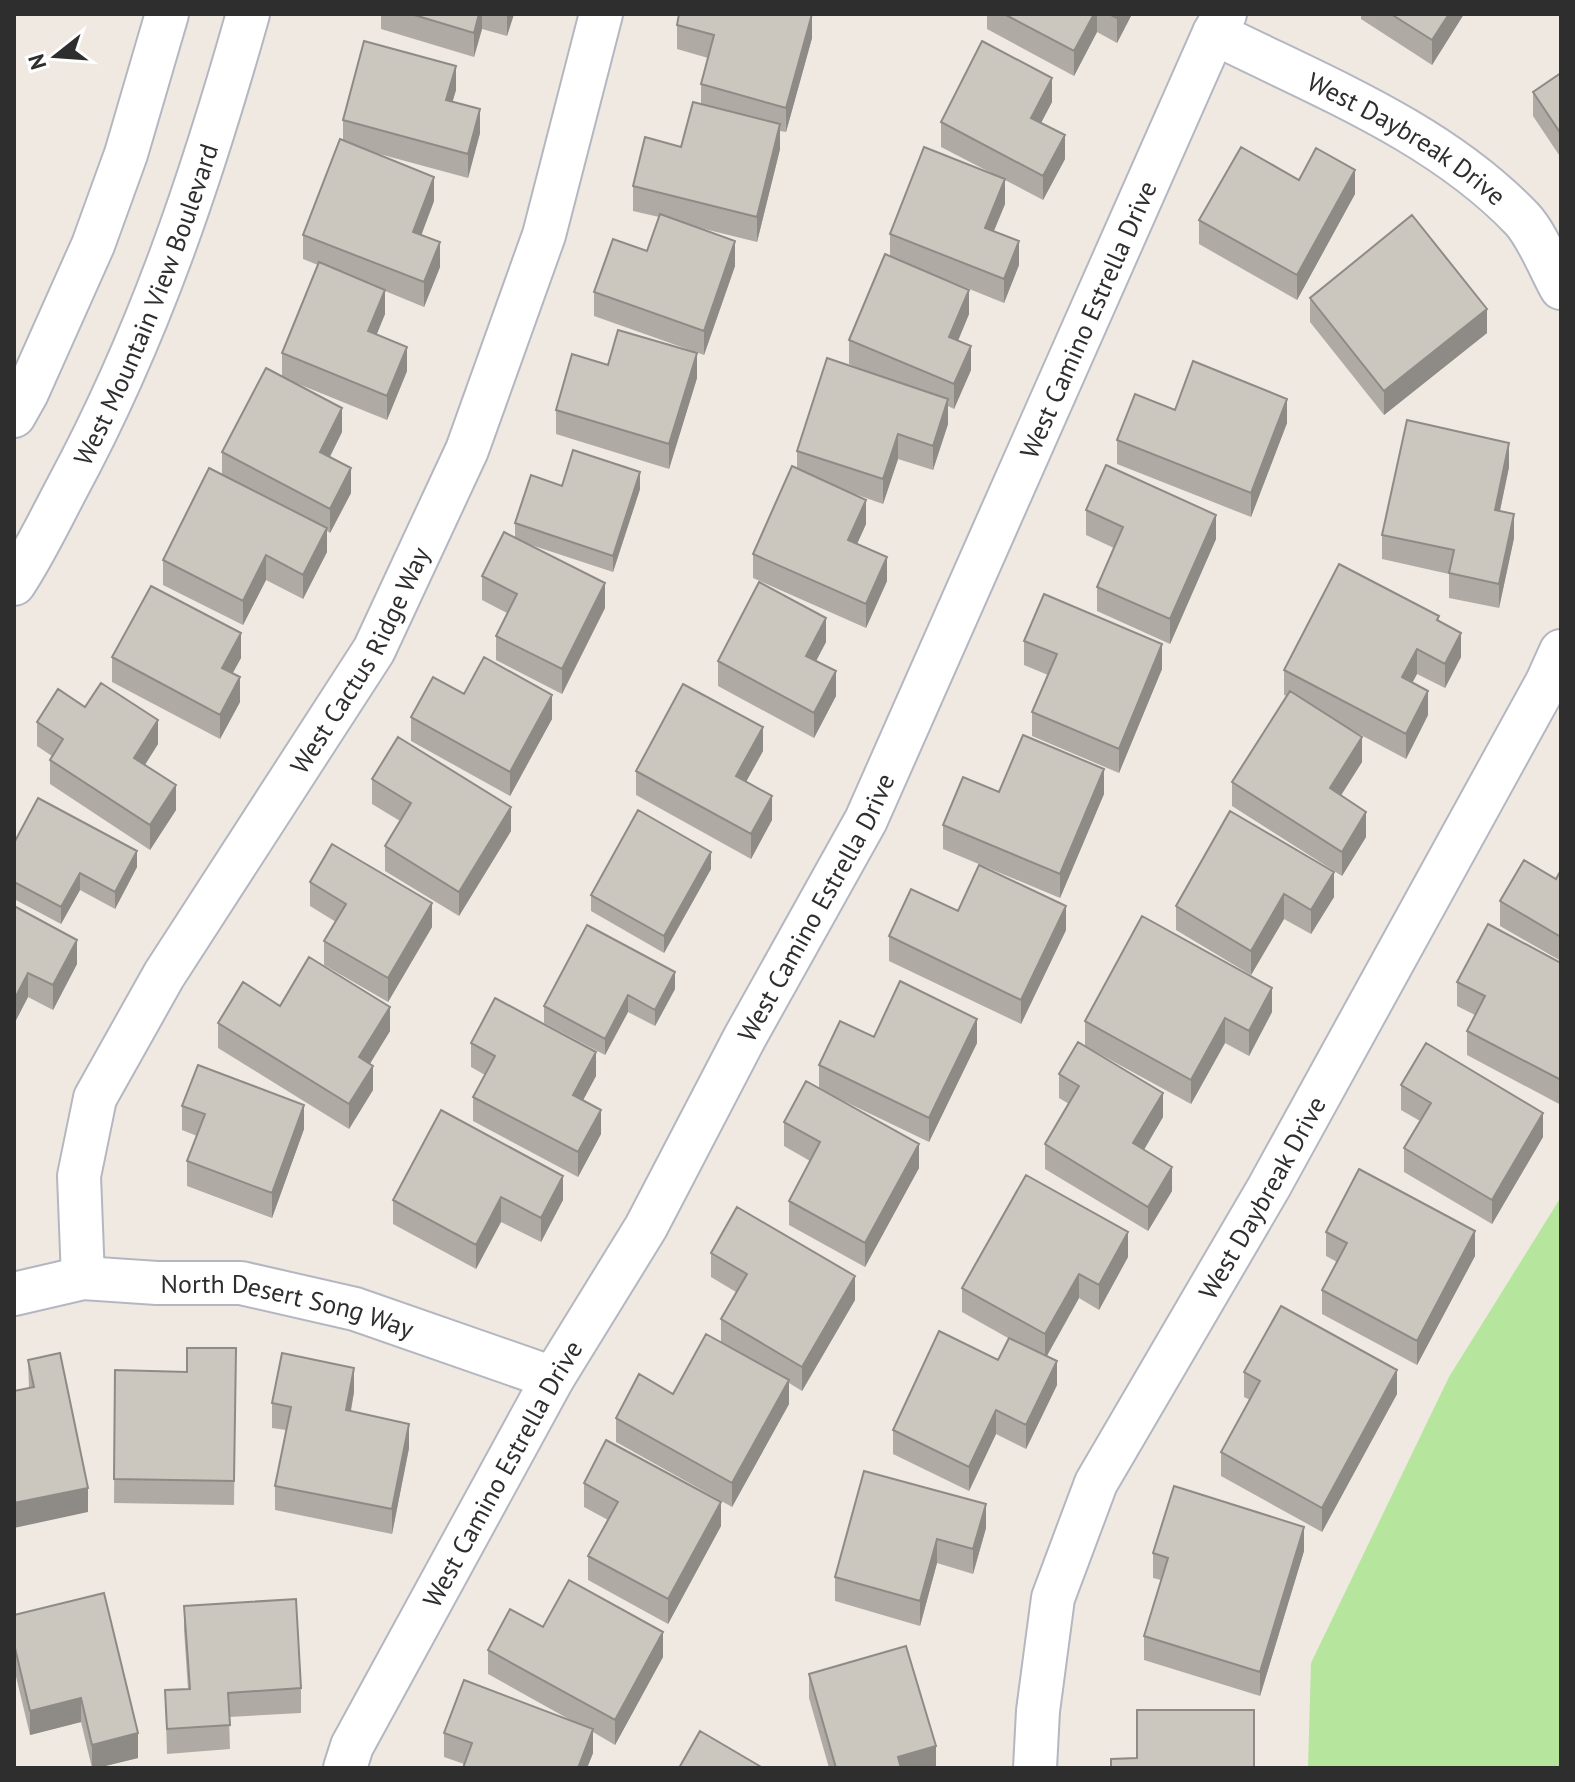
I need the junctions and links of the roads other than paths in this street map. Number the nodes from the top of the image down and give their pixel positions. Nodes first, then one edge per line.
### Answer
1 (167, 14) edge
2 (248, 14) edge
3 (601, 14) edge
4 (1220, 24) edge
5 (1561, 288) edge
6 (14, 416) edge
7 (14, 584) edge
8 (1561, 651) edge
9 (83, 1278) junction
10 (14, 1294) edge
11 (553, 1378) junction
12 (345, 1768) edge
13 (1035, 1768) edge

1 - 6 street
2 - 7 street, West Mountain View Boulevard
3 - 9 street, West Cactus Ridge Way
4 - 5 street, West Daybreak Drive
4 - 11 street, West Camino Estrella Drive
8 - 13 street, West Daybreak Drive
9 - 10 street, North Desert Song Way
9 - 11 street, North Desert Song Way
11 - 12 street, West Camino Estrella Drive

